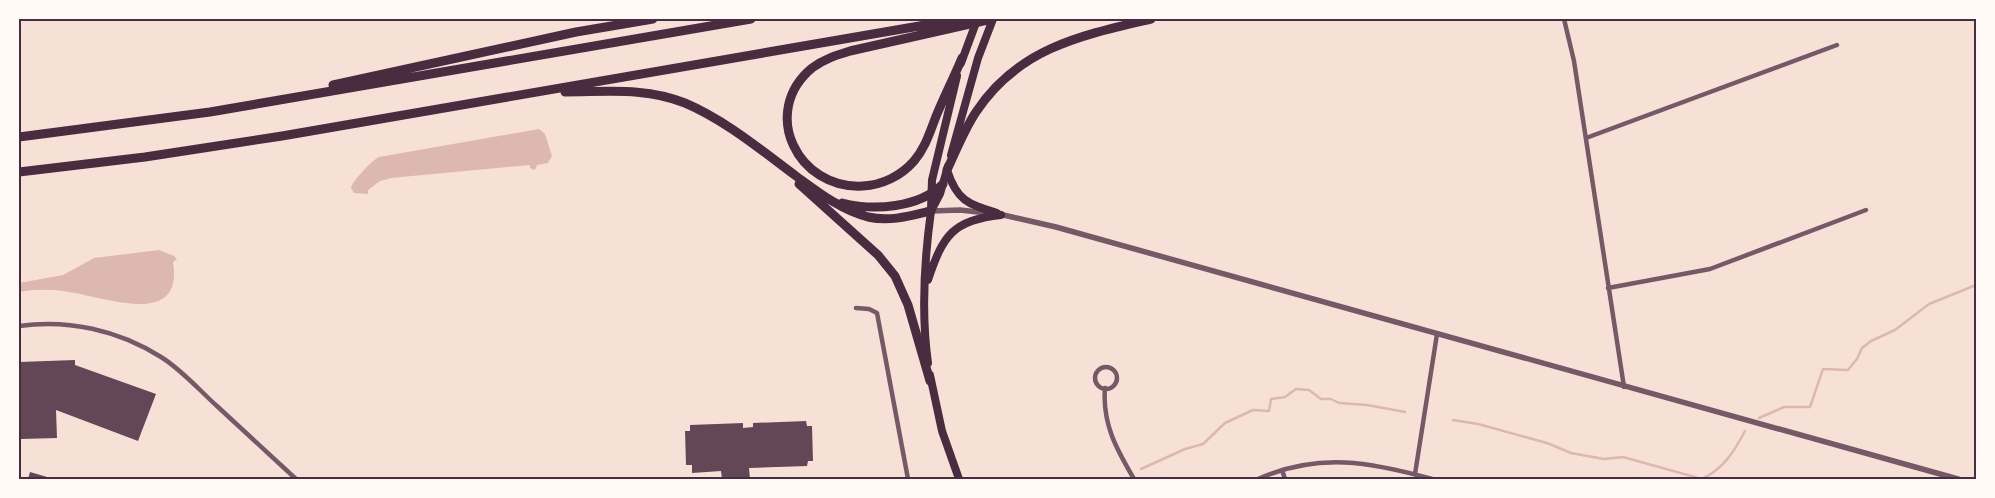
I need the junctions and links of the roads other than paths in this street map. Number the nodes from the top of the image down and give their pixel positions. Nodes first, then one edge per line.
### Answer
1 (653, 19) edge
2 (752, 19) edge
3 (960, 19) edge
4 (978, 19) edge
5 (993, 19) edge
6 (1151, 19) edge
7 (1564, 19) edge
8 (1837, 45) dead end
9 (962, 58) junction
10 (540, 92) junction
11 (241, 106) junction
12 (19, 137) edge
13 (1586, 138) junction
14 (760, 149) junction
15 (947, 170) junction
16 (19, 172) edge
17 (943, 184) junction
18 (930, 195) junction
19 (828, 198) junction
20 (1866, 210) dead end
21 (931, 211) junction
22 (1001, 214) junction
23 (1608, 288) junction
24 (925, 289) junction
25 (856, 308) dead end
26 (19, 326) edge
27 (1437, 334) junction
28 (930, 381) junction
29 (1624, 387) junction
30 (1105, 388) junction
31 (1282, 470) junction
32 (1415, 474) junction
33 (296, 479) edge
34 (908, 479) edge
35 (959, 479) edge
36 (1134, 479) edge
37 (1258, 479) edge
38 (1285, 479) edge
39 (1432, 479) edge
40 (1958, 479) edge

1 - 11 highway
2 - 11 highway
3 - 10 highway
4 - 9 main road
5 - 9 highway
5 - 15 main road
6 - 15 highway
7 - 13 street
8 - 13 street
9 - 18 main road
10 - 14 highway
10 - 16 highway
11 - 12 highway
13 - 23 street
14 - 19 highway
14 - 28 highway
15 - 17 main road
15 - 22 main road
17 - 18 highway
17 - 21 main road
18 - 19 highway
18 - 21 main road
19 - 21 highway
20 - 23 street
21 - 22 street
21 - 24 main road
22 - 24 main road
22 - 27 street
23 - 29 street
24 - 28 main road
25 - 34 street
26 - 33 street
27 - 29 street
27 - 32 street
28 - 35 main road
29 - 40 street
30 - 30 street
30 - 36 street
31 - 32 street
31 - 37 street
31 - 38 street
32 - 39 street

